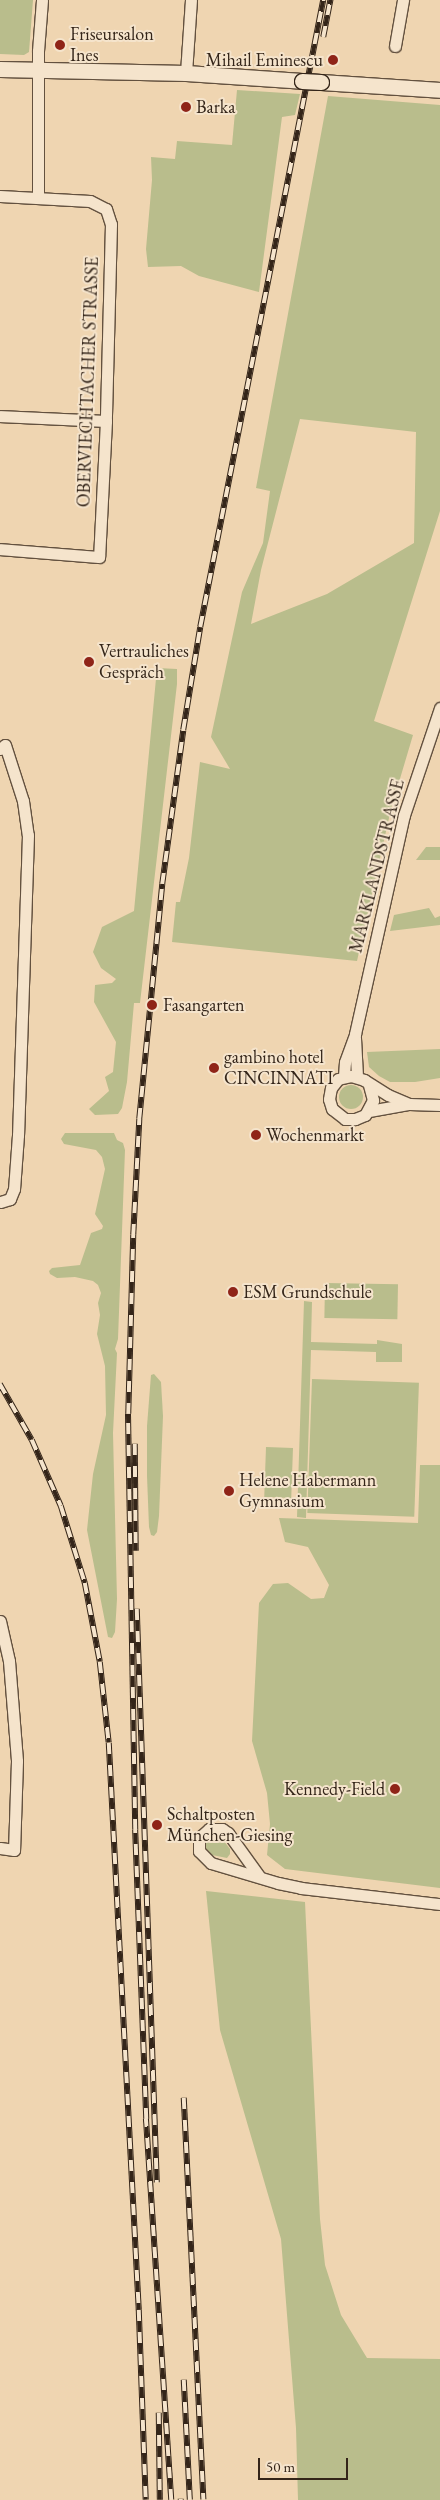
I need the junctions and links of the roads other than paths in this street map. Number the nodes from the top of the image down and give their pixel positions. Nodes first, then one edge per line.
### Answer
1 (42, 0) edge
2 (191, 0) edge
3 (403, 0) edge
4 (395, 46) dead end
5 (0, 68) edge
6 (39, 70) junction
7 (186, 73) junction
8 (440, 90) edge
9 (0, 196) edge
10 (38, 198) junction
11 (0, 416) edge
12 (106, 421) junction
13 (0, 549) edge
14 (440, 708) edge
15 (2, 747) edge
16 (355, 1034) junction
17 (344, 1076) junction
18 (357, 1076) junction
19 (369, 1085) junction
20 (409, 1104) junction
21 (440, 1105) edge
22 (369, 1111) junction
23 (5, 1200) edge
24 (0, 1621) edge
25 (5, 1661) edge
26 (0, 1848) edge
27 (259, 1876) junction
28 (440, 1904) edge

1 - 6 street
2 - 7 street
3 - 4 street
5 - 6 street
6 - 7 street
6 - 10 street
7 - 8 street, bridge
9 - 10 street
10 - 12 street, OBERVIECHTACHER STRASSE
11 - 12 street
12 - 13 street, OBERVIECHTACHER STRASSE
14 - 16 street, MARKLANDSTRASSE
15 - 23 street
16 - 17 street, MARKLANDSTRASSE
16 - 18 street, MARKLANDSTRASSE
17 - 18 street
17 - 22 street
18 - 19 street
19 - 20 street
19 - 22 street
20 - 21 street
20 - 22 street
24 - 25 street
25 - 26 street
27 - 27 street
27 - 28 street

